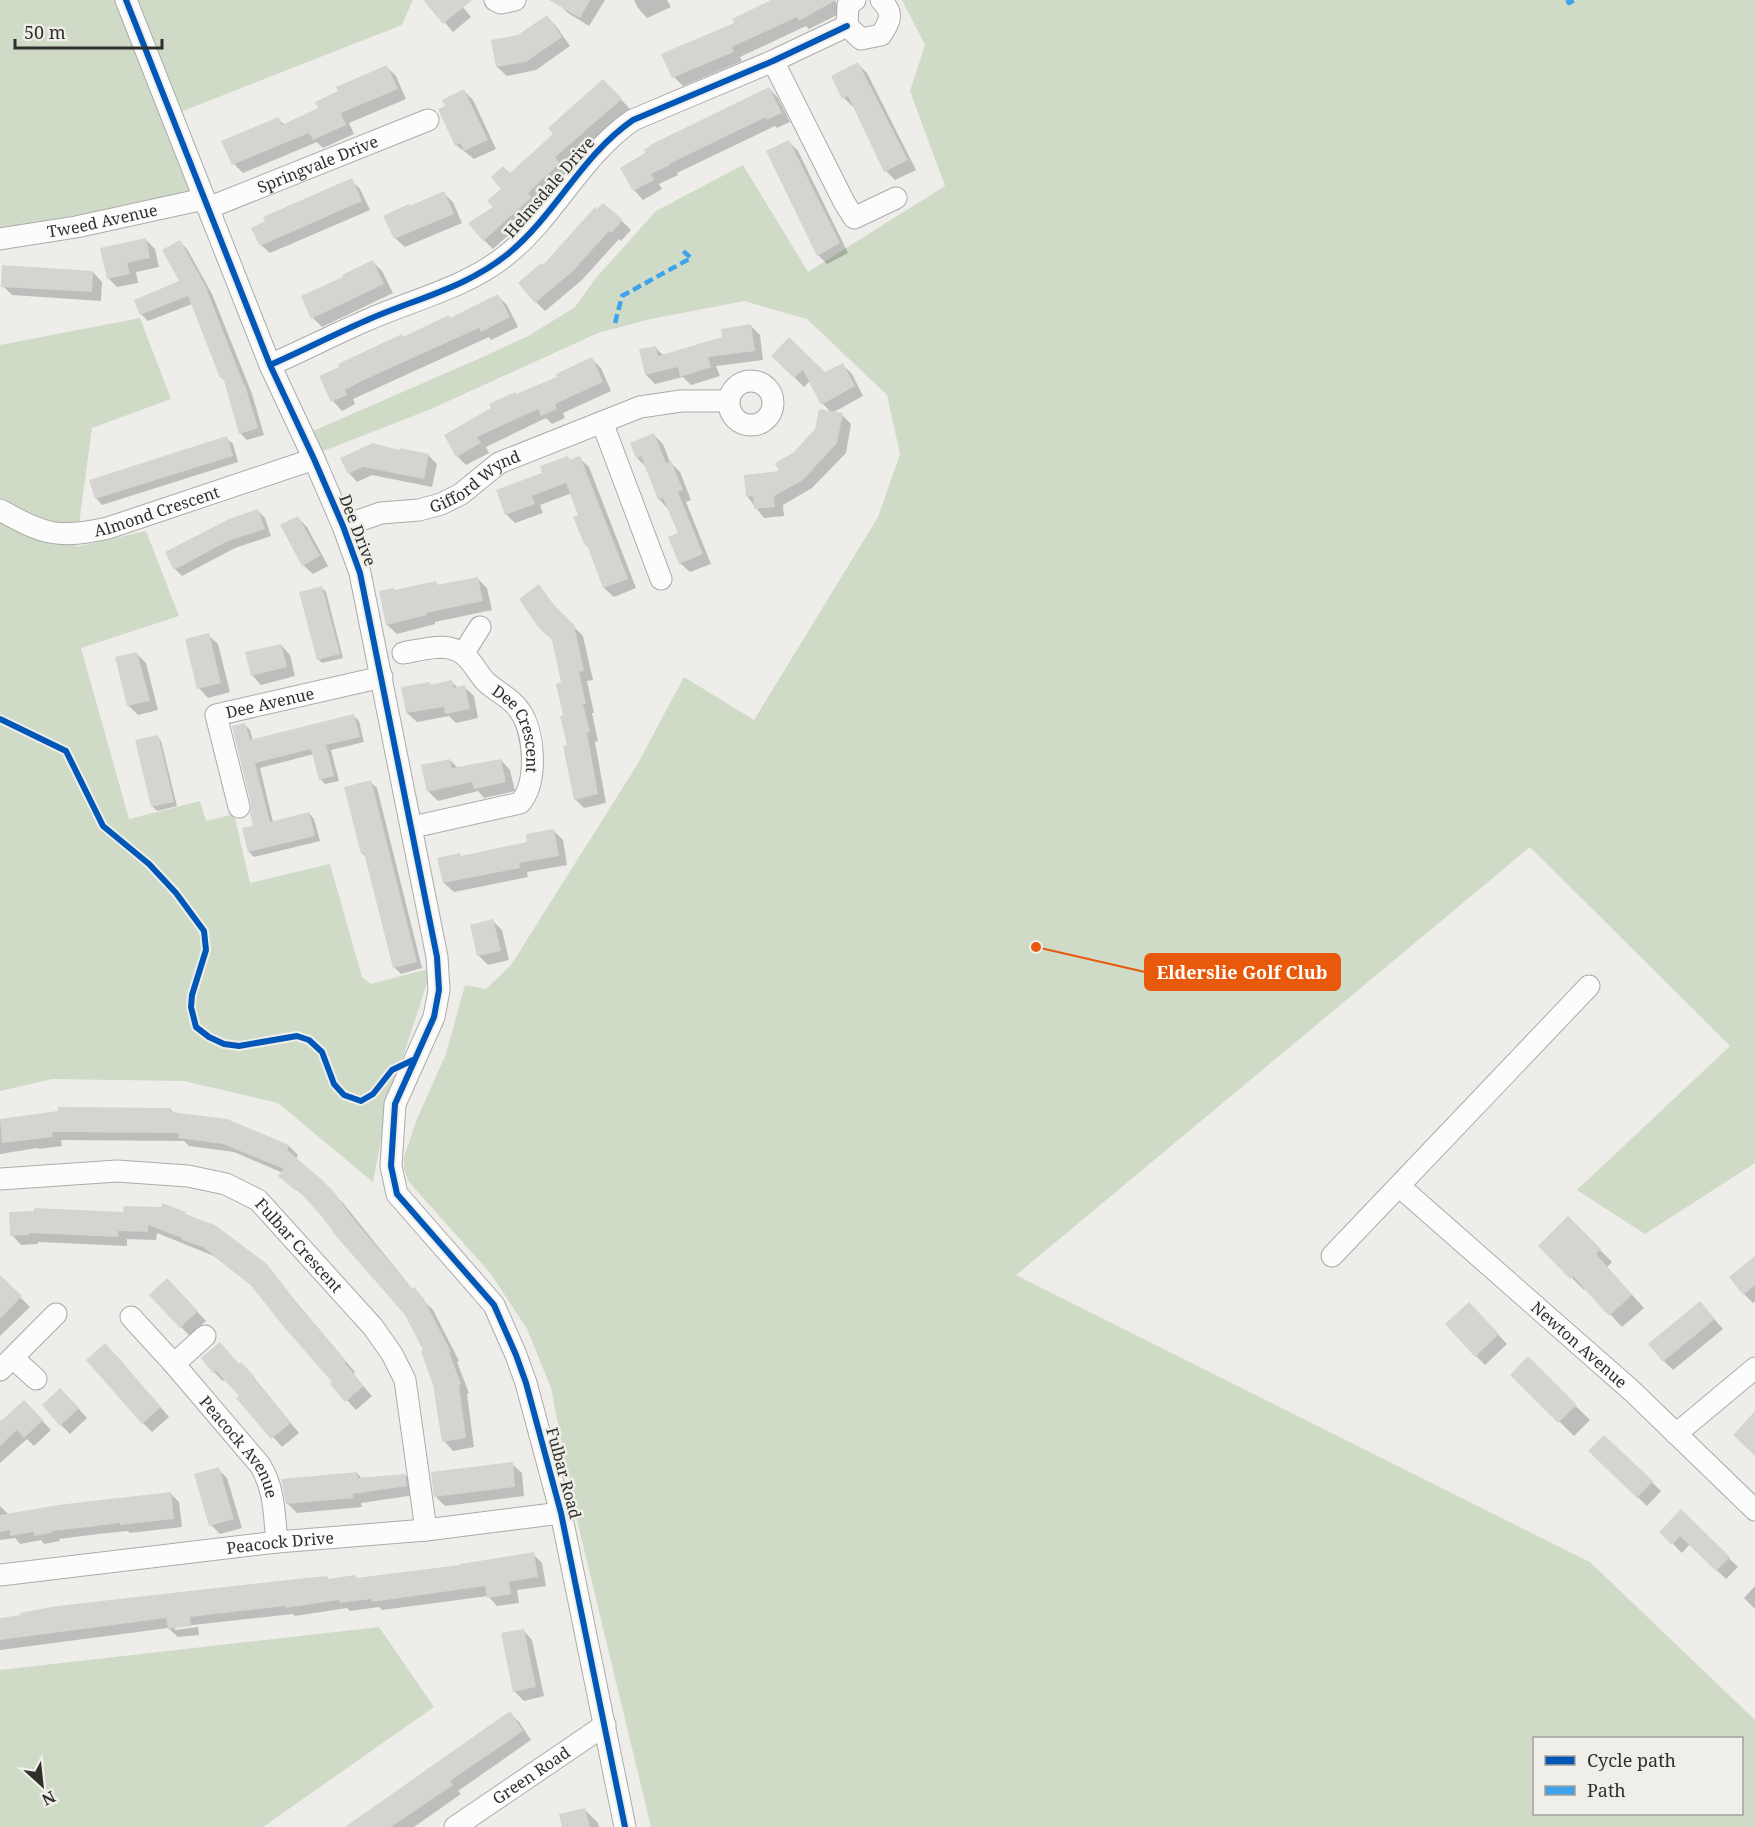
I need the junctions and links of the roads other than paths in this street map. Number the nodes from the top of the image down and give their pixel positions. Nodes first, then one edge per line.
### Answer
1 (126, 0) edge
2 (495, 0) edge
3 (515, 0) edge
4 (855, 0) edge
5 (881, 0) edge
6 (847, 26) junction
7 (773, 61) junction
8 (428, 120) dead end
9 (896, 198) dead end
10 (206, 203) junction
11 (0, 239) edge
12 (270, 365) junction
13 (729, 401) dead end
14 (602, 422) junction
15 (314, 459) junction
16 (0, 510) edge
17 (343, 526) junction
18 (661, 579) dead end
19 (480, 627) dead end
20 (403, 653) dead end
21 (463, 654) junction
22 (382, 677) junction
23 (239, 807) dead end
24 (413, 827) junction
25 (1589, 986) dead end
26 (391, 1166) joint
27 (0, 1179) edge
28 (1399, 1185) junction
29 (1332, 1256) dead end
30 (56, 1314) dead end
31 (131, 1317) dead end
32 (205, 1336) dead end
33 (7, 1364) edge
34 (174, 1364) junction
35 (1755, 1368) edge
36 (36, 1379) dead end
37 (1676, 1434) junction
38 (1755, 1510) edge
39 (561, 1513) junction
40 (426, 1530) junction
41 (277, 1542) junction
42 (0, 1575) edge
43 (605, 1725) junction
44 (455, 1827) edge
45 (625, 1827) edge

1 - 10 street, Dee Drive
2 - 3 street
4 - 6 street
5 - 6 street
6 - 7 street, Helmsdale Drive
7 - 9 street
7 - 12 street, Helmsdale Drive
8 - 10 street, Springvale Drive
10 - 11 street, Tweed Avenue
10 - 12 street, Dee Drive
12 - 15 street, Dee Drive
13 - 14 street, Gifford Wynd
14 - 17 street, Gifford Wynd
14 - 18 street
15 - 16 street, Almond Crescent
15 - 17 street, Dee Drive
17 - 22 street, Dee Drive
19 - 21 street
20 - 21 street
21 - 24 street, Dee Crescent
22 - 23 street, Dee Avenue
22 - 24 street, Dee Drive
24 - 26 street, Dee Drive
25 - 28 street
26 - 39 street, Fulbar Road
27 - 40 street, Fulbar Crescent
28 - 29 street
28 - 37 street, Newton Avenue
30 - 33 street
31 - 34 street, Peacock Avenue
32 - 34 street
33 - 36 street
34 - 41 street, Peacock Avenue
35 - 37 street
37 - 38 street, Newton Avenue
39 - 40 street, Peacock Drive
39 - 43 street, Fulbar Road
40 - 41 street, Peacock Drive
41 - 42 street, Peacock Drive
43 - 44 street, Green Road
43 - 45 street, Fulbar Road

